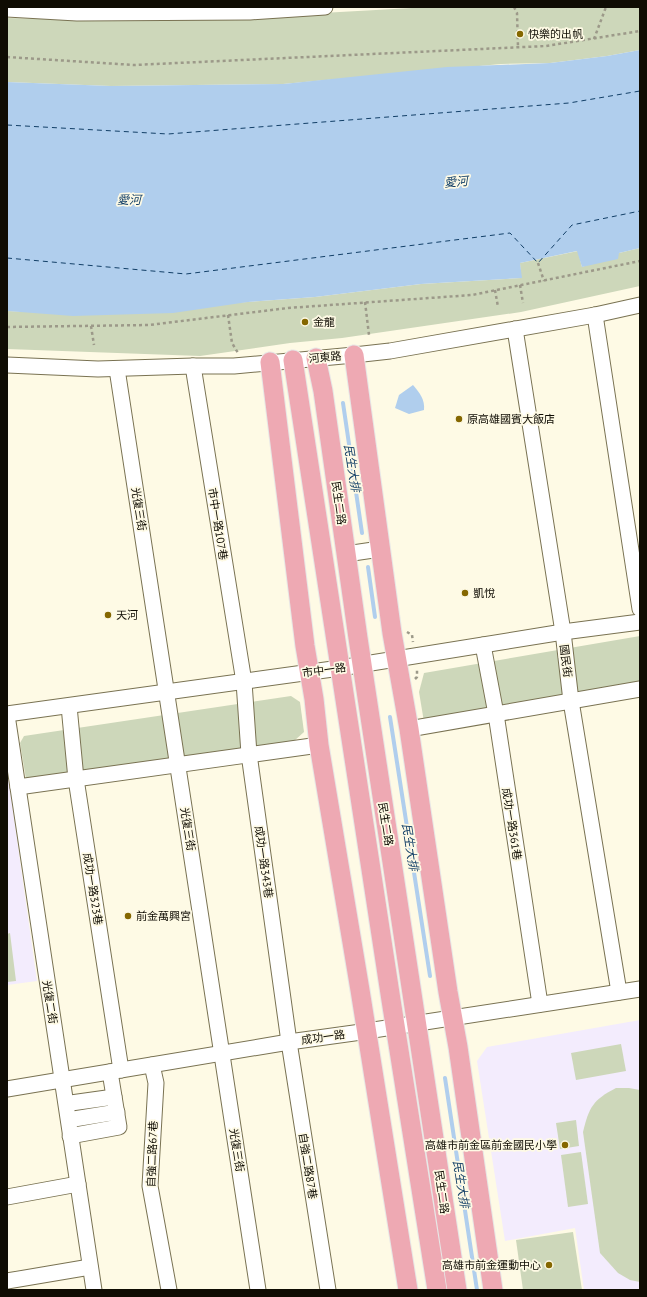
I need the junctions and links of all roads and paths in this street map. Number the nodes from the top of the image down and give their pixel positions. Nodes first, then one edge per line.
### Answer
1 (325, 7) edge
2 (514, 7) edge
3 (606, 7) edge
4 (7, 9) edge
5 (77, 10) edge
6 (640, 31) edge
7 (594, 39) junction
8 (518, 47) junction
9 (7, 57) edge
10 (640, 261) edge
11 (538, 263) dead end
12 (544, 280) junction
13 (520, 285) junction
14 (495, 290) junction
15 (365, 302) junction
16 (523, 304) dead end
17 (640, 306) edge
18 (498, 307) dead end
19 (228, 315) junction
20 (595, 315) junction
21 (90, 326) junction
22 (7, 327) edge
23 (516, 329) junction
24 (369, 335) dead end
25 (232, 343) dead end
26 (94, 345) dead end
27 (354, 355) junction
28 (316, 358) junction
29 (292, 360) junction
30 (270, 362) junction
31 (7, 365) edge
32 (193, 366) junction
33 (117, 368) junction
34 (380, 549) junction
35 (346, 554) junction
36 (640, 609) edge
37 (640, 622) edge
38 (563, 632) junction
39 (483, 645) junction
40 (396, 659) junction
41 (362, 664) junction
42 (340, 668) junction
43 (309, 672) junction
44 (244, 682) junction
45 (640, 689) edge
46 (167, 692) junction
47 (571, 701) junction
48 (69, 706) junction
49 (7, 714) edge
50 (496, 714) junction
51 (409, 729) junction
52 (319, 744) junction
53 (249, 754) junction
54 (178, 764) junction
55 (76, 779) junction
56 (18, 787) junction
57 (640, 989) edge
58 (619, 992) junction
59 (540, 1004) junction
60 (452, 1018) junction
61 (417, 1023) junction
62 (395, 1027) junction
63 (366, 1031) junction
64 (288, 1042) junction
65 (222, 1053) junction
66 (152, 1065) junction
67 (116, 1071) junction
68 (62, 1079) junction
69 (7, 1088) edge
70 (114, 1097) junction
71 (68, 1102) junction
72 (117, 1112) junction
73 (74, 1119) junction
74 (73, 1135) junction
75 (78, 1184) junction
76 (7, 1197) edge
77 (90, 1267) junction
78 (7, 1281) edge
79 (94, 1290) edge
80 (169, 1290) edge
81 (258, 1290) edge
82 (328, 1290) edge
83 (408, 1290) edge
84 (437, 1290) edge
85 (457, 1290) edge
86 (493, 1290) edge

1 - 5 street
2 - 8 path
3 - 7 path
4 - 5 street
6 - 7 path
7 - 8 path
8 - 9 path
10 - 12 path
11 - 12 path
12 - 13 path
13 - 14 path
13 - 16 path
14 - 15 path
14 - 18 path
15 - 19 path
15 - 24 path
17 - 20 street, 河東路
19 - 21 path
19 - 25 path
20 - 23 street, 河東路
20 - 36 street
21 - 22 path
21 - 26 path
23 - 27 street, 河東路
23 - 38 street, 國民街
27 - 28 street, 河東路
27 - 34 main road
28 - 29 street, 河東路
28 - 35 main road, 民生二路
29 - 30 street, 河東路
29 - 42 main road, 民生二路
30 - 32 street, 河東路
30 - 43 main road
31 - 33 street, 河東路
32 - 33 street, 河東路
32 - 44 street, 市中一路107巷
33 - 46 street, 光復三街
34 - 35 street
34 - 40 main road
35 - 41 main road, 民生二路
37 - 38 street, 市中一路
38 - 39 street, 市中一路
38 - 47 street, 國民街
39 - 40 street, 市中一路
39 - 50 street, 成功一路361巷
40 - 41 street, 市中一路
40 - 51 main road
41 - 42 street, 市中一路
41 - 61 main road, 民生二路
42 - 43 street, 市中一路
42 - 62 main road, 民生二路
43 - 44 street, 市中一路
43 - 52 main road
44 - 46 street, 市中一路
44 - 53 street, 成功一路343巷
45 - 47 street
46 - 48 street, 市中一路
46 - 54 street, 光復三街
47 - 50 street
47 - 58 street, 國民街
48 - 49 street, 市中一路
48 - 55 street, 成功一路323巷
49 - 56 street, 光復二街
50 - 51 street
50 - 59 street, 成功一路361巷
51 - 60 main road
52 - 53 street
52 - 63 main road
53 - 54 street
53 - 64 street, 成功一路343巷
54 - 55 street
54 - 65 street, 光復三街
55 - 56 street
55 - 67 street, 成功一路323巷
56 - 68 street, 光復二街
57 - 58 street, 成功一路
58 - 59 street, 成功一路
59 - 60 street, 成功一路
60 - 61 street, 成功一路
60 - 86 main road
61 - 62 street, 成功一路
61 - 85 main road, 民生二路
62 - 63 street, 成功一路
62 - 84 main road, 民生二路
63 - 64 street, 成功一路
63 - 83 main road
64 - 65 street, 成功一路
64 - 82 street, 自強二路87巷
65 - 66 street, 成功一路
65 - 81 street, 光復三街
66 - 67 street, 成功一路
66 - 80 street, 自強二路67巷
67 - 68 street, 成功一路
67 - 70 street, 成功一路323巷
68 - 69 street, 成功一路
68 - 71 street, 光復二街
70 - 71 street
70 - 72 street, 成功一路323巷
71 - 73 street
71 - 74 street, 光復二街
72 - 73 street
72 - 74 street
73 - 74 street
74 - 75 street, 光復二街
75 - 76 street
75 - 77 street, 光復二街
77 - 78 street
77 - 79 street, 光復二街

